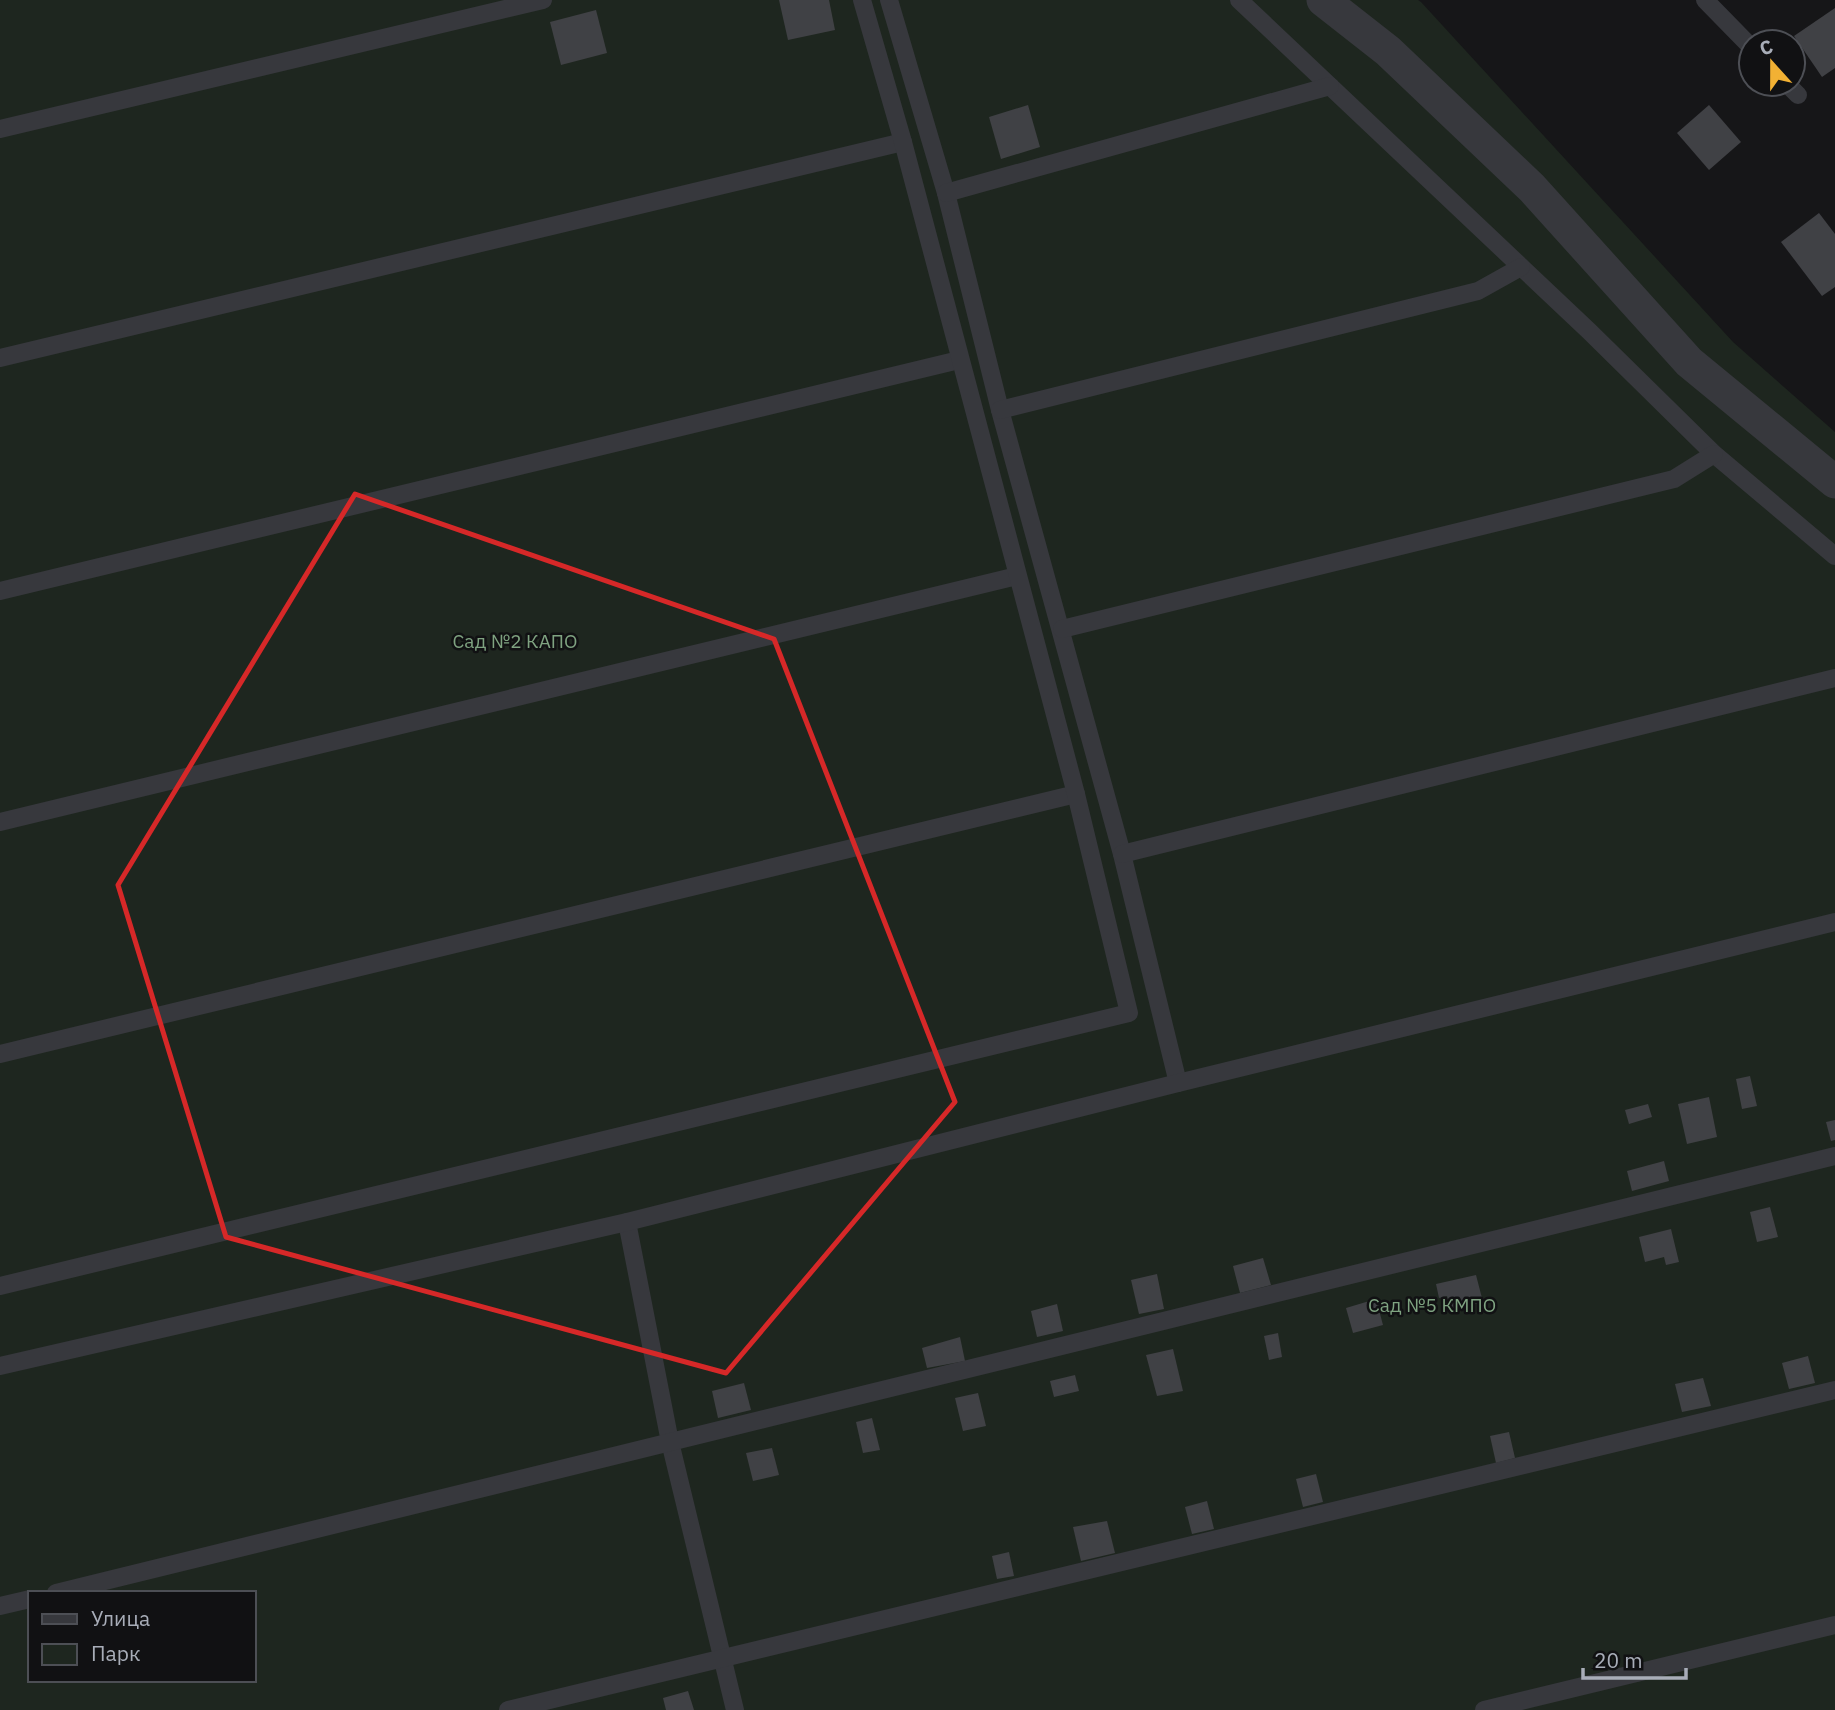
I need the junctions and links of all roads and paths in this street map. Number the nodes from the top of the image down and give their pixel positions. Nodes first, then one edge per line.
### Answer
1 (543, 0) edge
2 (862, 0) edge
3 (889, 0) edge
4 (1239, 0) edge
5 (1323, 0) edge
6 (1706, 0) edge
7 (1737, 32) edge
8 (1330, 86) junction
9 (0, 130) edge
10 (903, 142) junction
11 (946, 193) junction
12 (1521, 267) junction
13 (0, 358) edge
14 (959, 360) junction
15 (1000, 410) junction
16 (1714, 454) junction
17 (1835, 482) edge
18 (1835, 556) edge
19 (1017, 576) junction
20 (0, 591) edge
21 (1062, 629) junction
22 (1835, 678) edge
23 (1076, 794) junction
24 (0, 822) edge
25 (1122, 854) junction
26 (1835, 922) edge
27 (0, 1054) edge
28 (1178, 1083) junction
29 (1835, 1156) edge
30 (626, 1222) junction
31 (0, 1286) edge
32 (0, 1366) edge
33 (1835, 1390) edge
34 (670, 1442) junction
35 (64, 1591) edge
36 (28, 1599) edge
37 (0, 1606) edge
38 (1835, 1625) edge
39 (722, 1657) junction
40 (508, 1710) edge
41 (735, 1710) edge
42 (1484, 1710) edge

1 - 9 lane
2 - 10 lane
3 - 11 lane
4 - 8 lane
5 - 17 street
6 - 7 lane
8 - 11 lane
8 - 12 lane
10 - 13 lane
10 - 14 lane
11 - 15 lane
12 - 15 lane
12 - 16 lane
14 - 19 lane
14 - 20 lane
15 - 21 lane
16 - 18 lane
16 - 21 lane
19 - 23 lane
19 - 24 lane
21 - 25 lane
22 - 25 lane
23 - 27 lane
23 - 31 lane
25 - 28 lane
26 - 28 lane
28 - 30 lane
29 - 34 lane
30 - 32 lane
30 - 34 lane
33 - 39 lane
34 - 35 lane
34 - 39 lane
36 - 37 lane
38 - 42 lane
39 - 40 lane
39 - 41 lane

